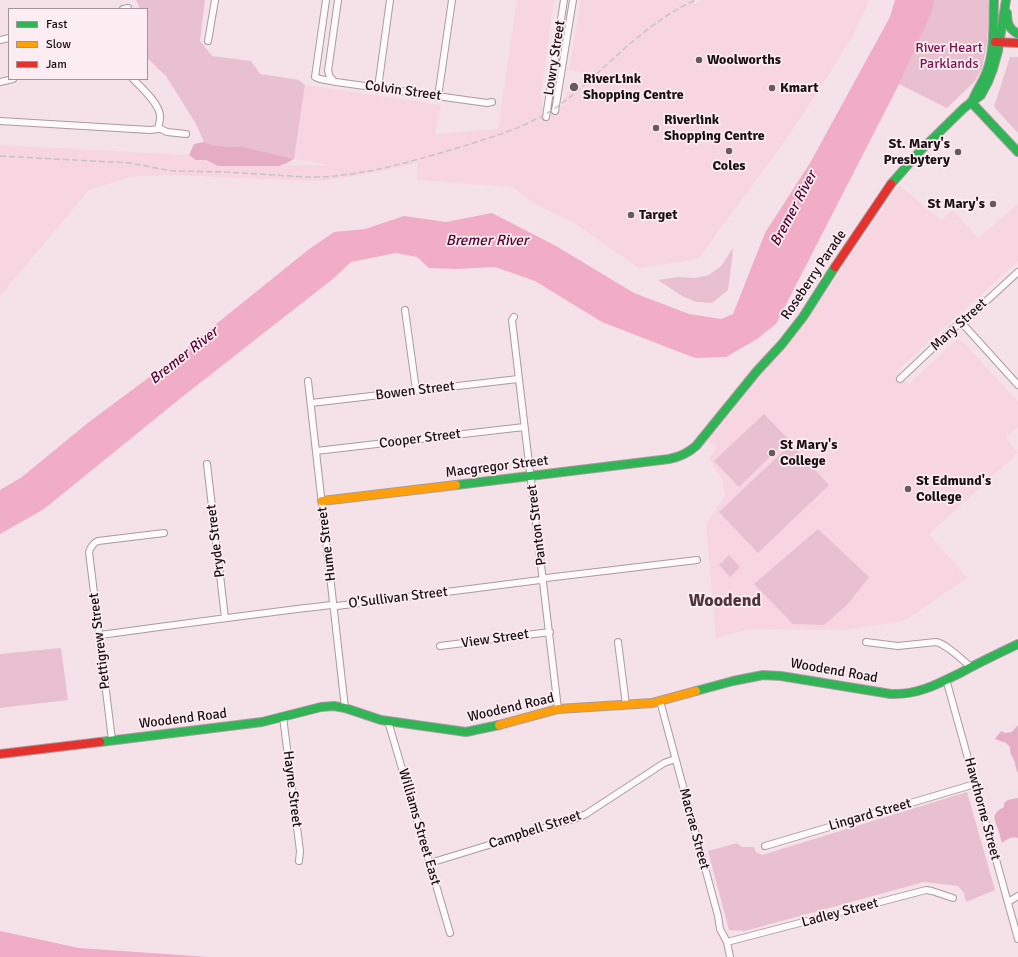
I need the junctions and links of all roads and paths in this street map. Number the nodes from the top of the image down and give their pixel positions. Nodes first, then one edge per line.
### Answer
1 (215, 0) edge
2 (326, 0) edge
3 (338, 0) edge
4 (390, 0) edge
5 (452, 0) edge
6 (564, 0) edge
7 (573, 0) edge
8 (994, 0) edge
9 (1006, 0) edge
10 (1018, 34) edge
11 (1018, 38) edge
12 (996, 39) junction
13 (208, 41) dead end
14 (1018, 43) edge
15 (134, 80) edge
16 (336, 82) junction
17 (378, 88) junction
18 (438, 97) junction
19 (492, 102) dead end
20 (971, 102) junction
21 (555, 111) dead end
22 (546, 117) dead end
23 (0, 121) edge
24 (158, 129) junction
25 (186, 134) dead end
26 (1018, 152) edge
27 (1018, 272) edge
28 (405, 310) dead end
29 (514, 317) dead end
30 (961, 322) junction
31 (518, 379) junction
32 (900, 379) dead end
33 (308, 381) dead end
34 (1018, 385) edge
35 (416, 390) junction
36 (311, 403) junction
37 (524, 427) junction
38 (316, 452) junction
39 (675, 458) joint
40 (207, 464) dead end
41 (531, 476) junction
42 (322, 501) junction
43 (164, 533) dead end
44 (697, 560) dead end
45 (543, 579) junction
46 (334, 606) junction
47 (226, 618) junction
48 (550, 632) junction
49 (99, 635) junction
50 (618, 642) dead end
51 (866, 642) dead end
52 (1018, 644) edge
53 (440, 646) dead end
54 (971, 667) junction
55 (946, 679) junction
56 (660, 701) junction
57 (626, 705) junction
58 (345, 708) junction
59 (558, 709) junction
60 (283, 717) junction
61 (388, 721) junction
62 (112, 740) junction
63 (0, 754) edge
64 (675, 759) junction
65 (975, 784) junction
66 (765, 846) dead end
67 (299, 861) dead end
68 (430, 864) junction
69 (1018, 896) edge
70 (953, 898) dead end
71 (1008, 902) junction
72 (450, 933) dead end
73 (1018, 939) edge
74 (727, 942) junction
75 (730, 957) edge

1 - 13 street
2 - 16 street, Colvin Street
3 - 16 street
4 - 17 street
5 - 18 street
6 - 22 street, Lowry Street
7 - 21 street, Lowry Street
8 - 12 street
9 - 10 street
9 - 12 street
11 - 12 street
12 - 14 street
12 - 20 street, Roseberry Parade
15 - 24 street
16 - 17 street, Colvin Street
17 - 18 street, Colvin Street
18 - 19 street, Colvin Street
20 - 26 street
20 - 39 street, Roseberry Parade
23 - 24 street
24 - 25 street
27 - 30 street, Mary Street
28 - 35 street
29 - 31 street, Panton Street
30 - 32 street, Mary Street
30 - 34 street
31 - 35 street, Bowen Street
31 - 37 street, Panton Street
33 - 36 street, Hume Street
35 - 36 street, Bowen Street
36 - 38 street, Hume Street
37 - 38 street, Cooper Street
37 - 41 street, Panton Street
38 - 42 street, Hume Street
39 - 41 street, Macgregor Street
40 - 47 street, Pryde Street
41 - 42 street, Macgregor Street
41 - 45 street, Panton Street
42 - 46 street, Hume Street
43 - 49 street, Pettigrew Street
44 - 45 street, O'Sullivan Street
45 - 46 street, O'Sullivan Street
45 - 48 street, Panton Street
46 - 47 street, O'Sullivan Street
46 - 58 street, Hume Street
47 - 49 street, O'Sullivan Street
48 - 53 street, View Street
48 - 59 street, Panton Street
49 - 62 street, Pettigrew Street
50 - 57 street
51 - 54 street
52 - 54 street, Woodend Road
54 - 55 street, Woodend Road
55 - 56 street, Woodend Road
55 - 65 street, Hawthorne Street
56 - 57 street, Woodend Road
56 - 64 street, Macrae Street
57 - 59 street, Woodend Road
58 - 60 street, Woodend Road
58 - 61 street, Woodend Road
59 - 61 street, Woodend Road
60 - 62 street, Woodend Road
60 - 67 street, Hayne Street
61 - 68 street, Williams Street East
62 - 63 street, Woodend Road
64 - 68 street, Campbell Street
64 - 74 street, Macrae Street
65 - 66 street, Lingard Street
65 - 71 street, Hawthorne Street
68 - 72 street, Williams Street East
69 - 71 street
70 - 74 street, Ladley Street
71 - 73 street, Hawthorne Street
74 - 75 street, Macrae Street

